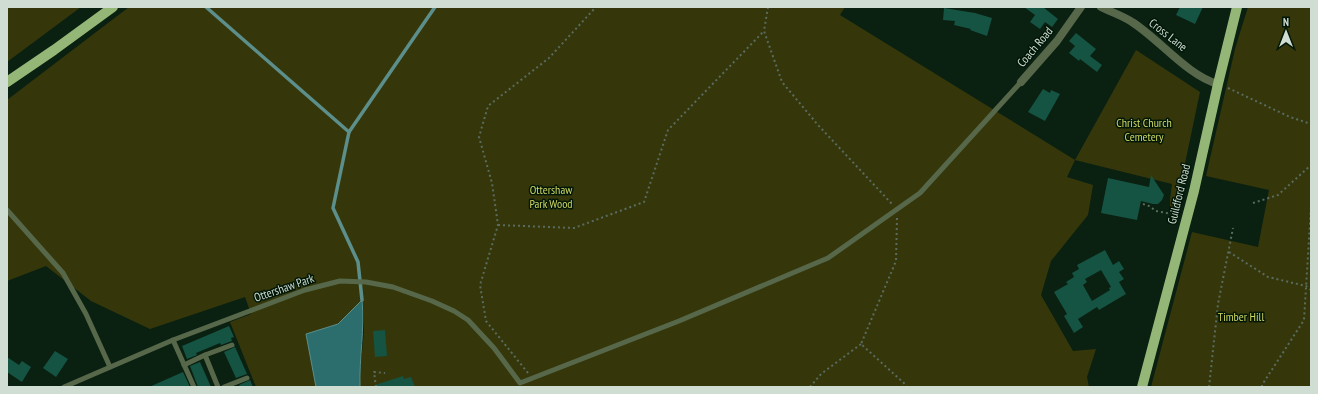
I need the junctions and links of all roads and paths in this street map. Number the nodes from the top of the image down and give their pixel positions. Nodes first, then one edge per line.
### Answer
1 (113, 7) edge
2 (596, 7) edge
3 (768, 7) edge
4 (1081, 7) edge
5 (1101, 7) edge
6 (1237, 7) edge
7 (764, 31) junction
8 (7, 82) edge
9 (1021, 82) joint
10 (1218, 84) junction
11 (1311, 124) edge
12 (1311, 165) edge
13 (1253, 203) dead end
14 (1143, 204) dead end
15 (1311, 207) edge
16 (7, 210) edge
17 (898, 210) junction
18 (1177, 215) dead end
19 (498, 225) junction
20 (1234, 228) dead end
21 (1229, 252) junction
22 (1306, 286) junction
23 (1311, 290) edge
24 (173, 340) junction
25 (861, 344) junction
26 (232, 345) dead end
27 (205, 355) junction
28 (184, 365) junction
29 (110, 367) junction
30 (385, 373) dead end
31 (247, 378) dead end
32 (532, 378) junction
33 (64, 387) edge
34 (194, 387) edge
35 (218, 387) edge
36 (224, 387) edge
37 (376, 387) edge
38 (810, 387) edge
39 (906, 387) edge
40 (1142, 387) edge
41 (1209, 387) edge
42 (1262, 387) edge

1 - 8 main road
2 - 19 path
3 - 7 path
4 - 9 street, Coach Road
5 - 10 street, Cross Lane
6 - 10 main road, Guildford Road
7 - 17 path
7 - 19 path
9 - 17 lane
10 - 11 path
10 - 40 main road, Guildford Road
12 - 13 path
14 - 18 path
15 - 22 path
16 - 29 lane
17 - 25 path
17 - 32 lane
19 - 32 path
20 - 21 path
21 - 22 path
21 - 41 path
22 - 23 path
22 - 42 path
24 - 28 lane
24 - 29 lane, Ottershaw Park
24 - 32 lane, Ottershaw Park
25 - 38 path
25 - 39 path
26 - 27 lane
27 - 28 lane
27 - 35 lane
28 - 34 lane
29 - 33 lane, Ottershaw Park
30 - 37 path
31 - 36 lane

